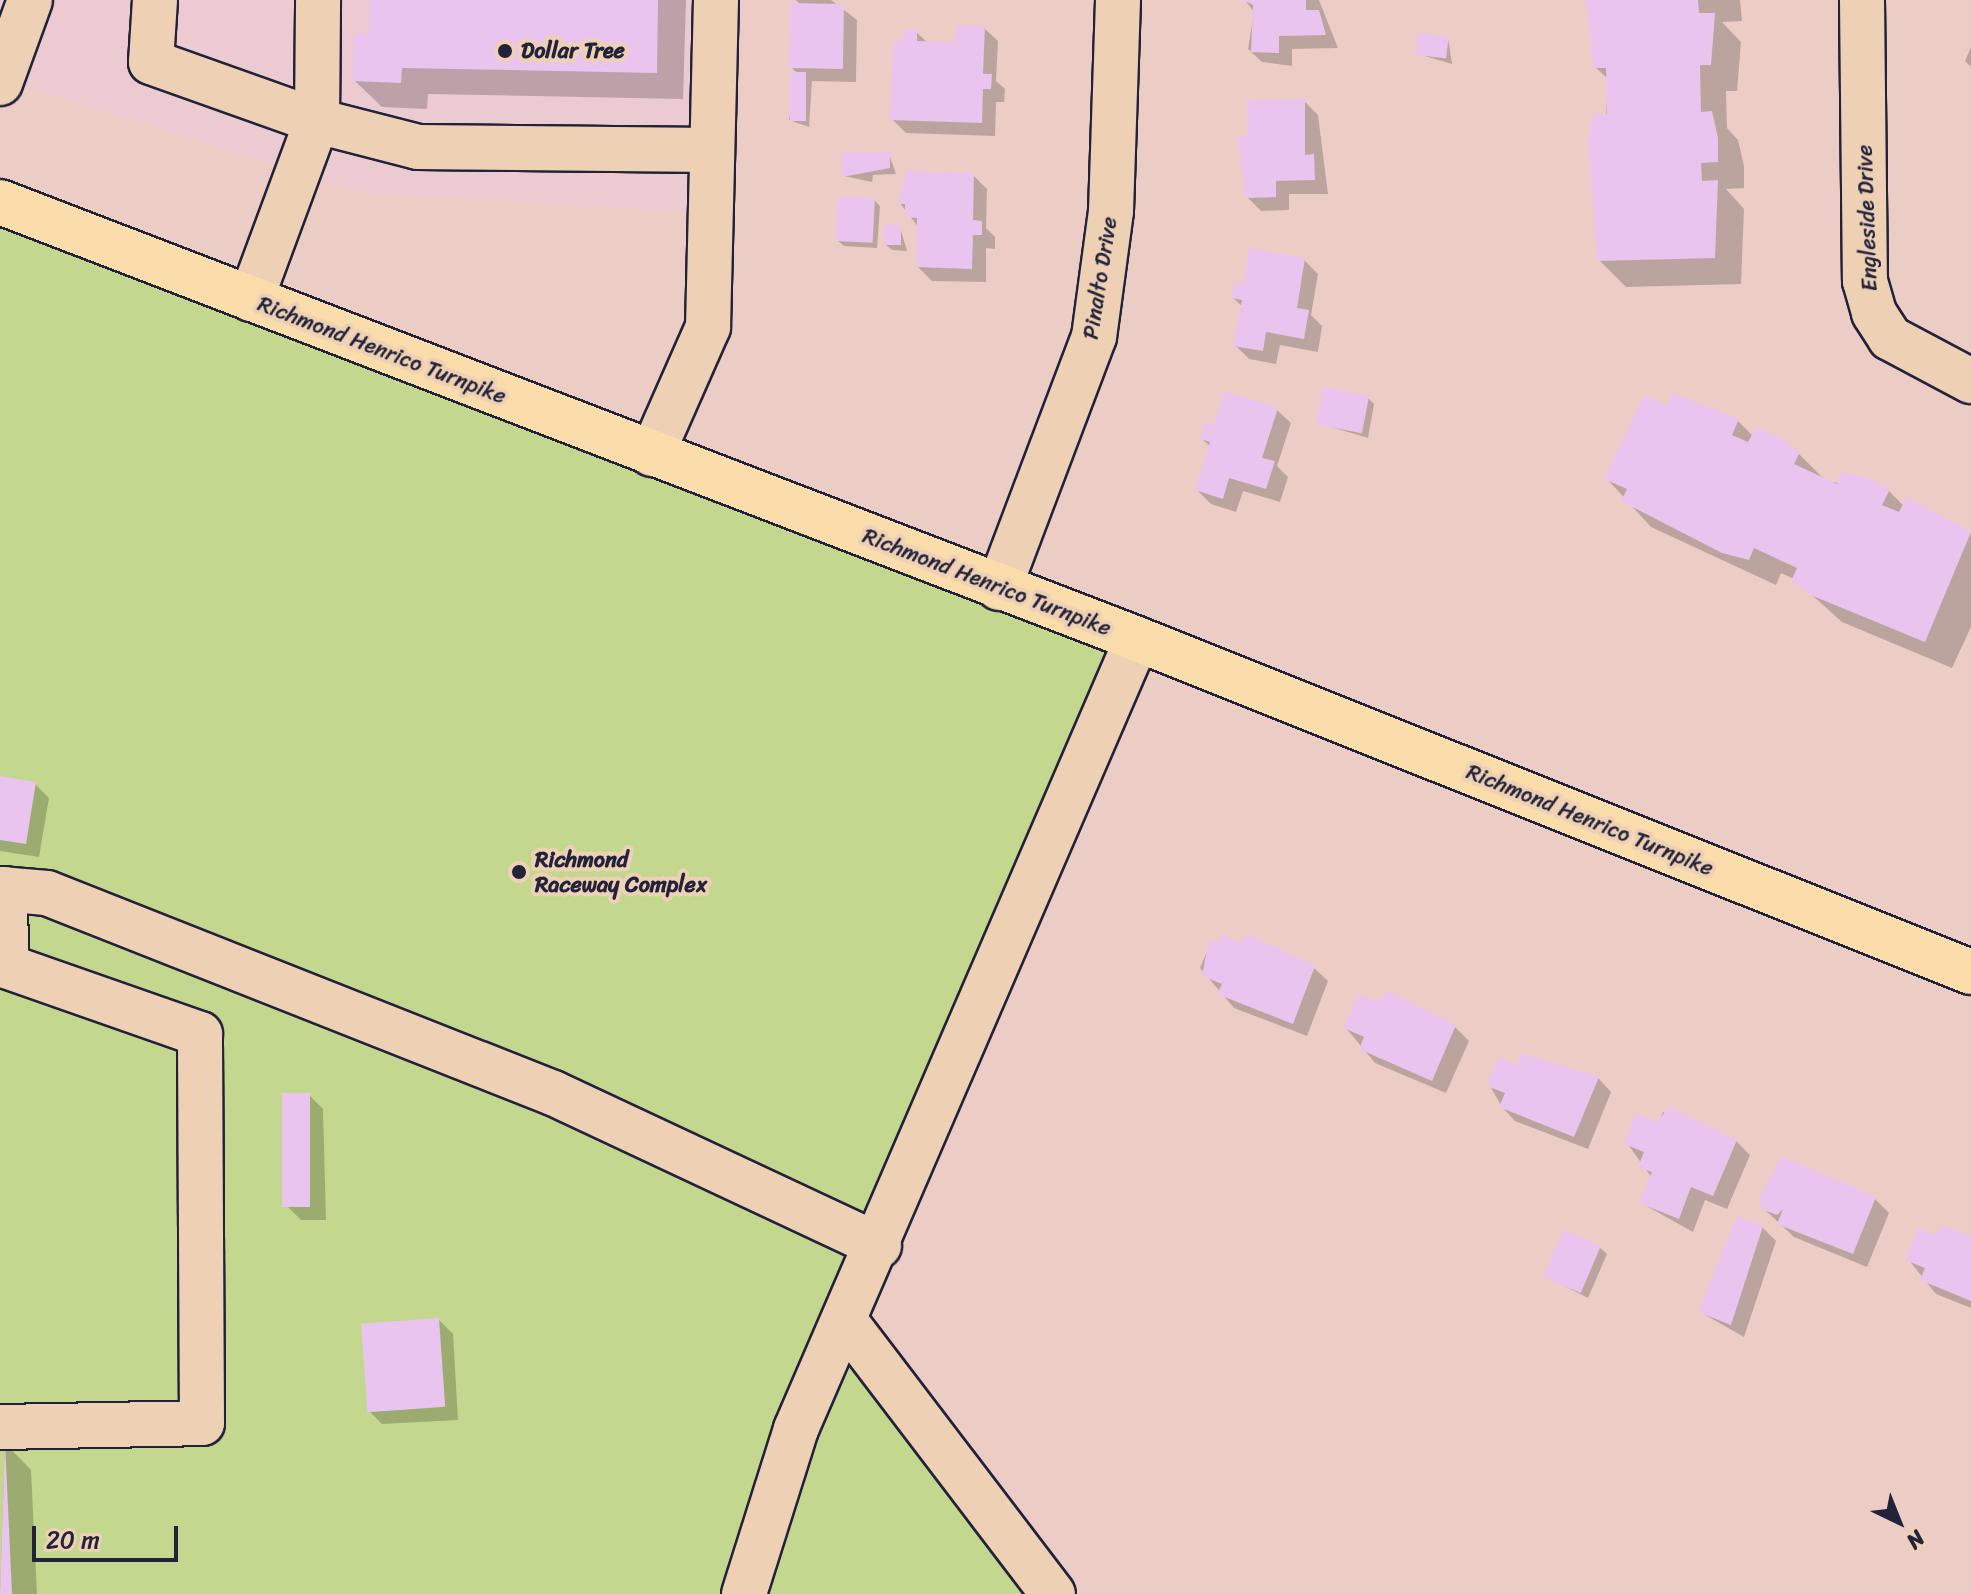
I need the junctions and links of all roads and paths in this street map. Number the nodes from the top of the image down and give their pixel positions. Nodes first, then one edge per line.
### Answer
1 (30, 0) edge
2 (155, 0) edge
3 (318, 0) edge
4 (716, 0) edge
5 (1118, 0) edge
6 (1862, 0) edge
7 (0, 83) edge
8 (317, 121) junction
9 (712, 150) junction
10 (0, 202) edge
11 (251, 299) junction
12 (1971, 381) edge
13 (652, 454) junction
14 (999, 588) junction
15 (1137, 639) junction
16 (2, 889) edge
17 (1971, 972) edge
18 (879, 1246) junction
19 (845, 1321) junction
20 (0, 1427) edge
21 (744, 1594) edge
22 (1053, 1594) edge

1 - 7 street
2 - 8 street
3 - 8 street
4 - 9 street
5 - 14 street, Pinalto Drive
6 - 12 street, Engleside Drive
8 - 9 street
8 - 11 street
9 - 13 street
10 - 11 main road, Richmond Henrico Turnpike
11 - 13 main road, Richmond Henrico Turnpike
13 - 14 main road, Richmond Henrico Turnpike
14 - 15 main road, Richmond Henrico Turnpike
15 - 17 main road, Richmond Henrico Turnpike
15 - 18 street
16 - 18 street
16 - 20 street
18 - 19 street
19 - 21 street
19 - 22 street

